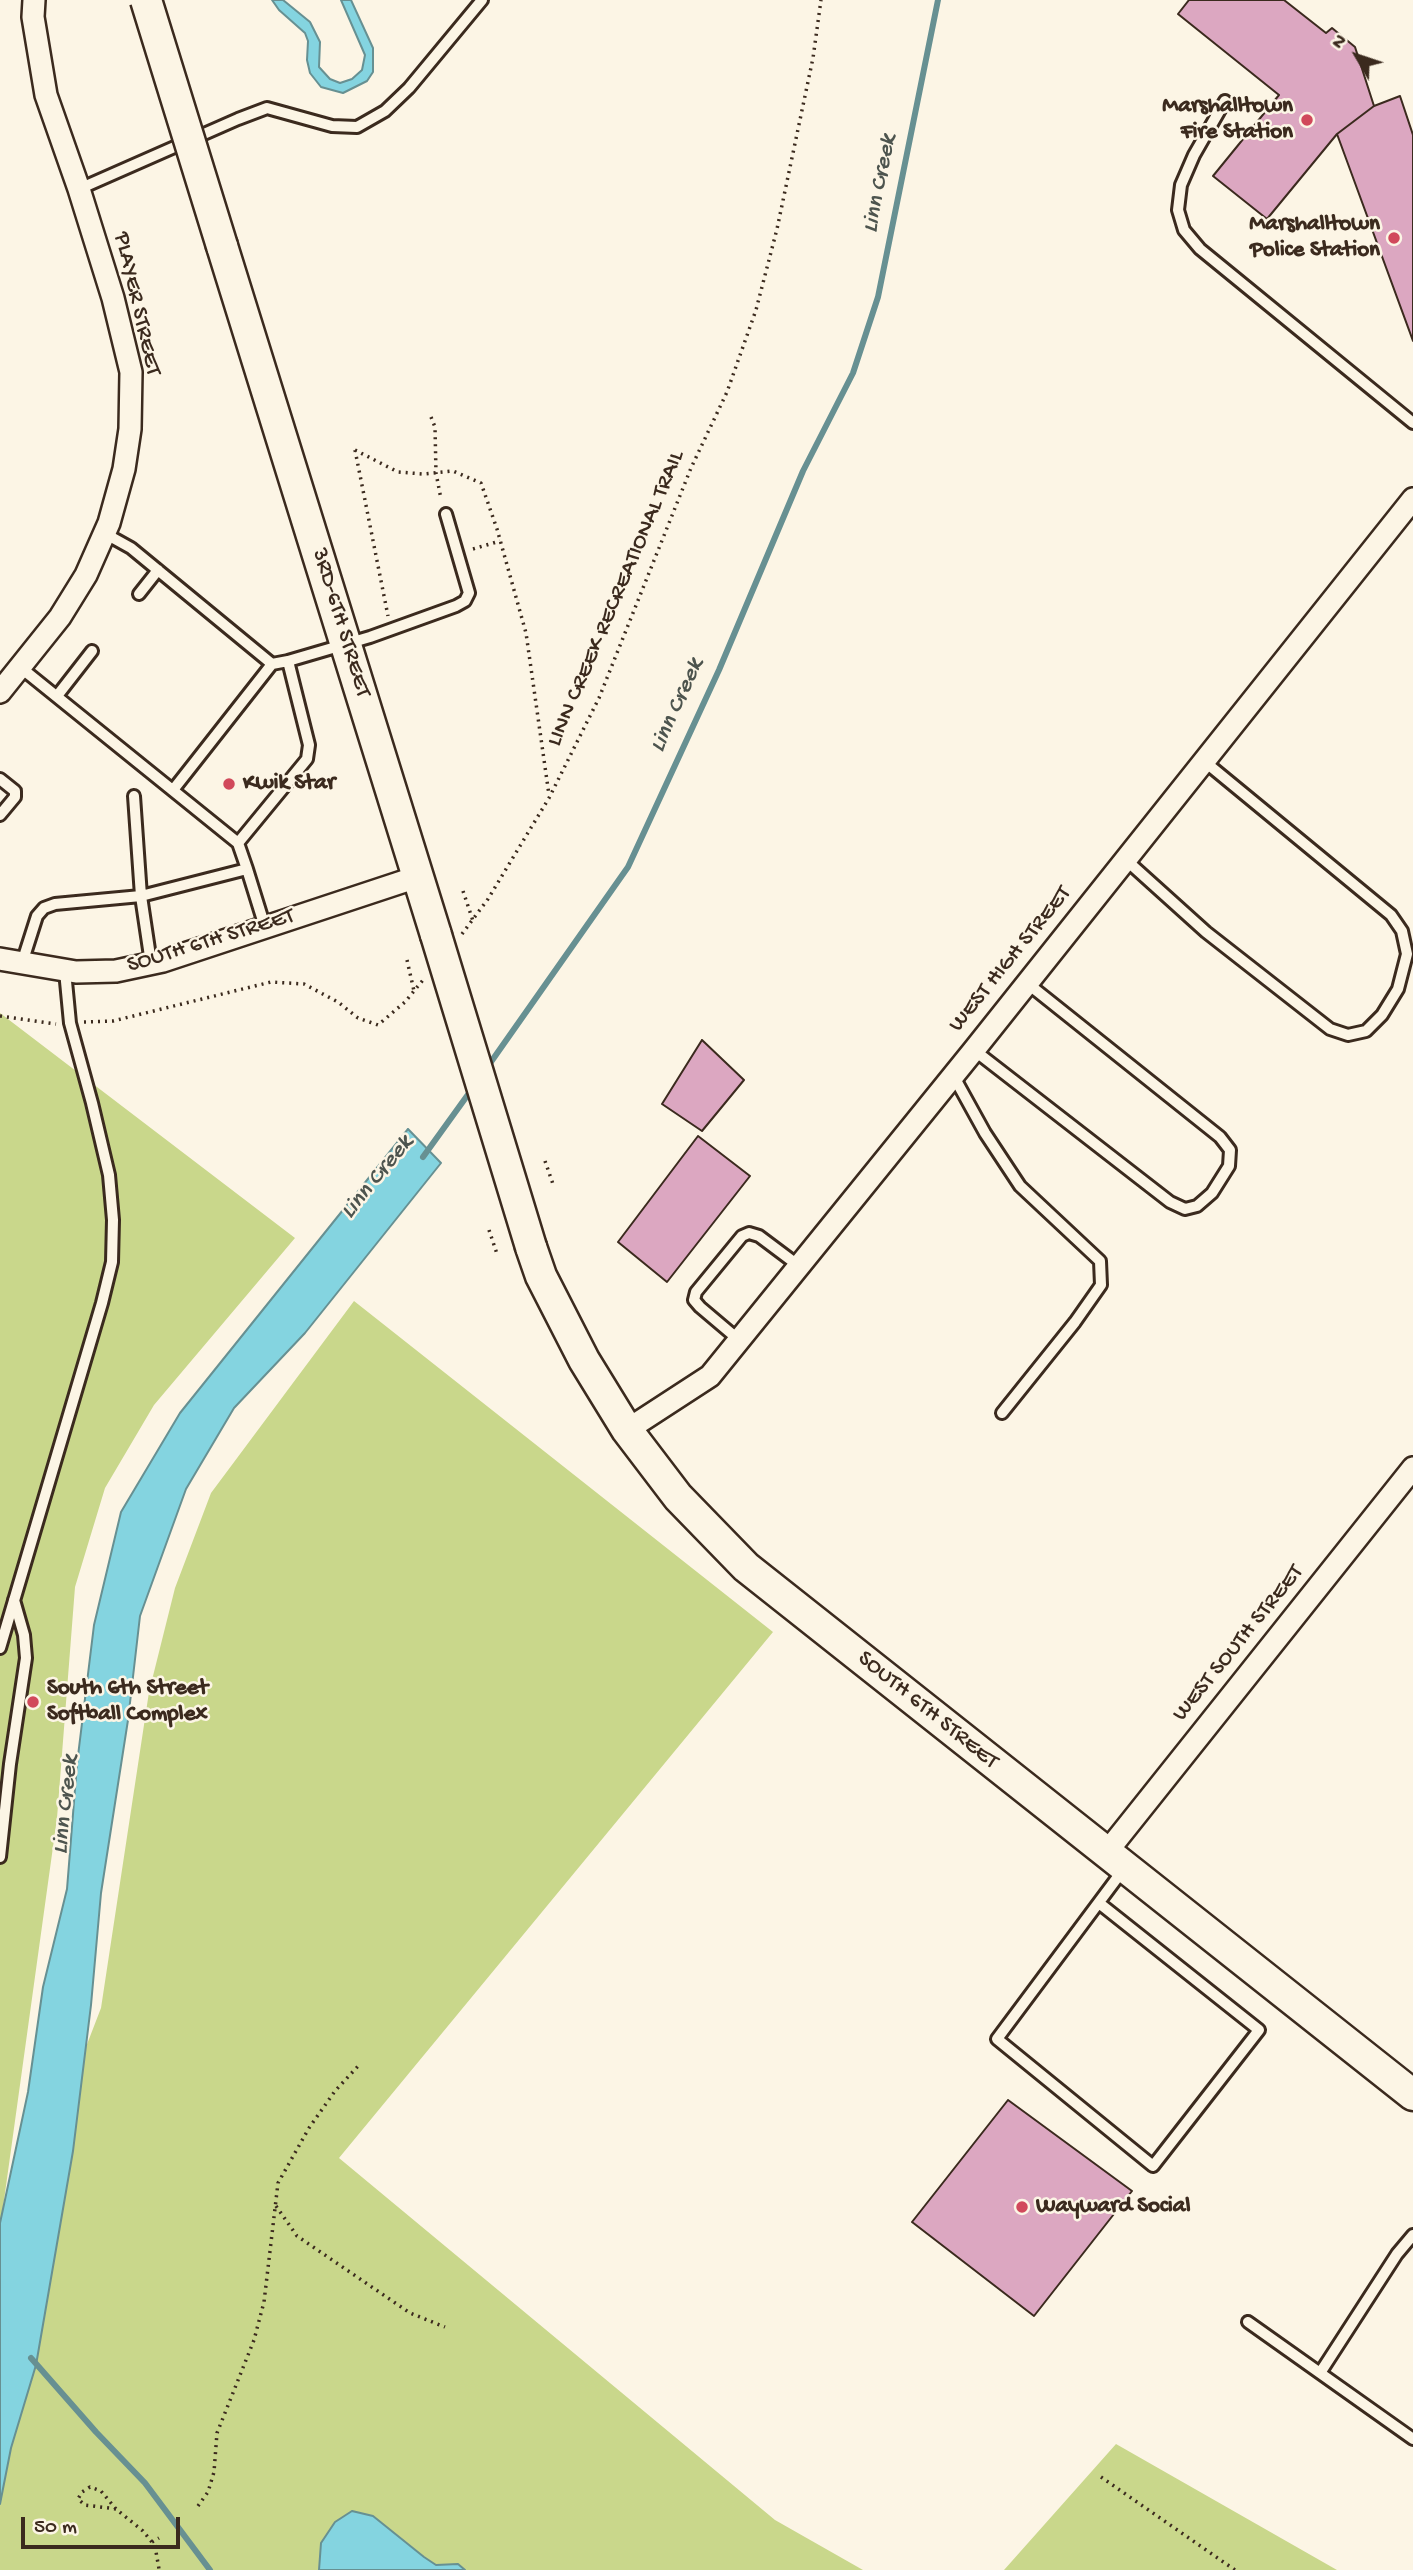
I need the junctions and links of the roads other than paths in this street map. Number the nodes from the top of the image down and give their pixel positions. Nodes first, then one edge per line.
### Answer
1 (34, 0) edge
2 (146, 0) edge
3 (482, 0) edge
4 (1225, 101) dead end
5 (79, 189) junction
6 (1413, 423) edge
7 (1413, 499) edge
8 (446, 514) road end
9 (104, 533) junction
10 (158, 570) junction
11 (139, 594) dead end
12 (346, 644) junction
13 (92, 651) dead end
14 (288, 661) junction
15 (272, 664) junction
16 (20, 667) junction
17 (0, 692) edge
18 (57, 696) junction
19 (1204, 761) junction
20 (0, 779) edge
21 (173, 790) junction
22 (134, 796) dead end
23 (0, 815) edge
24 (238, 843) junction
25 (1125, 859) junction
26 (247, 869) junction
27 (417, 877) junction
28 (141, 896) junction
29 (265, 927) junction
30 (0, 959) edge
31 (22, 963) junction
32 (151, 963) junction
33 (65, 971) junction
34 (1027, 983) junction
35 (974, 1049) junction
36 (953, 1075) junction
37 (531, 1247) joint
38 (799, 1266) junction
39 (739, 1340) junction
40 (1002, 1413) dead end
41 (627, 1430) junction
42 (1413, 1468) edge
43 (14, 1600) junction
44 (0, 1648) edge
45 (0, 1857) edge
46 (1115, 1860) junction
47 (1099, 1903) junction
48 (1413, 2095) edge
49 (1413, 2235) edge
50 (1248, 2322) dead end
51 (1320, 2373) junction
52 (1413, 2439) edge

1 - 5 street, PLAYER STREET
2 - 12 main road, 3RD-6TH STREET, bridge
3 - 5 lane
4 - 6 lane
5 - 9 street, PLAYER STREET
7 - 19 street, WEST HIGH STREET
8 - 12 lane
9 - 10 lane
9 - 16 street, PLAYER STREET
10 - 11 lane
10 - 15 lane
12 - 14 lane
12 - 27 main road, 3RD-6TH STREET
13 - 18 lane
14 - 15 lane
14 - 24 lane
15 - 21 lane
16 - 17 street, PLAYER STREET
16 - 18 lane
18 - 21 lane
19 - 25 street, WEST HIGH STREET
19 - 25 lane
20 - 23 lane
21 - 24 lane
22 - 28 lane
24 - 26 lane
25 - 34 street, WEST HIGH STREET
26 - 28 lane
26 - 29 lane
27 - 29 street, SOUTH 6TH STREET
27 - 37 main road, 3RD-6TH STREET, bridge
28 - 31 lane
28 - 32 lane
29 - 32 street, SOUTH 6TH STREET
30 - 31 street, SOUTH 6TH STREET
31 - 33 street, SOUTH 6TH STREET
32 - 33 street, SOUTH 6TH STREET
33 - 43 lane
34 - 35 street, WEST HIGH STREET
34 - 35 lane
35 - 36 street, WEST HIGH STREET
36 - 38 street, WEST HIGH STREET
36 - 40 lane
37 - 41 main road, SOUTH 6TH STREET
38 - 39 street, WEST HIGH STREET
38 - 39 lane
39 - 41 street, WEST HIGH STREET
41 - 46 main road, SOUTH 6TH STREET
42 - 46 street, WEST SOUTH STREET
43 - 44 lane
43 - 45 lane
46 - 47 lane
46 - 48 main road, SOUTH 6TH STREET
47 - 47 lane
49 - 51 lane
50 - 51 lane
51 - 52 lane

